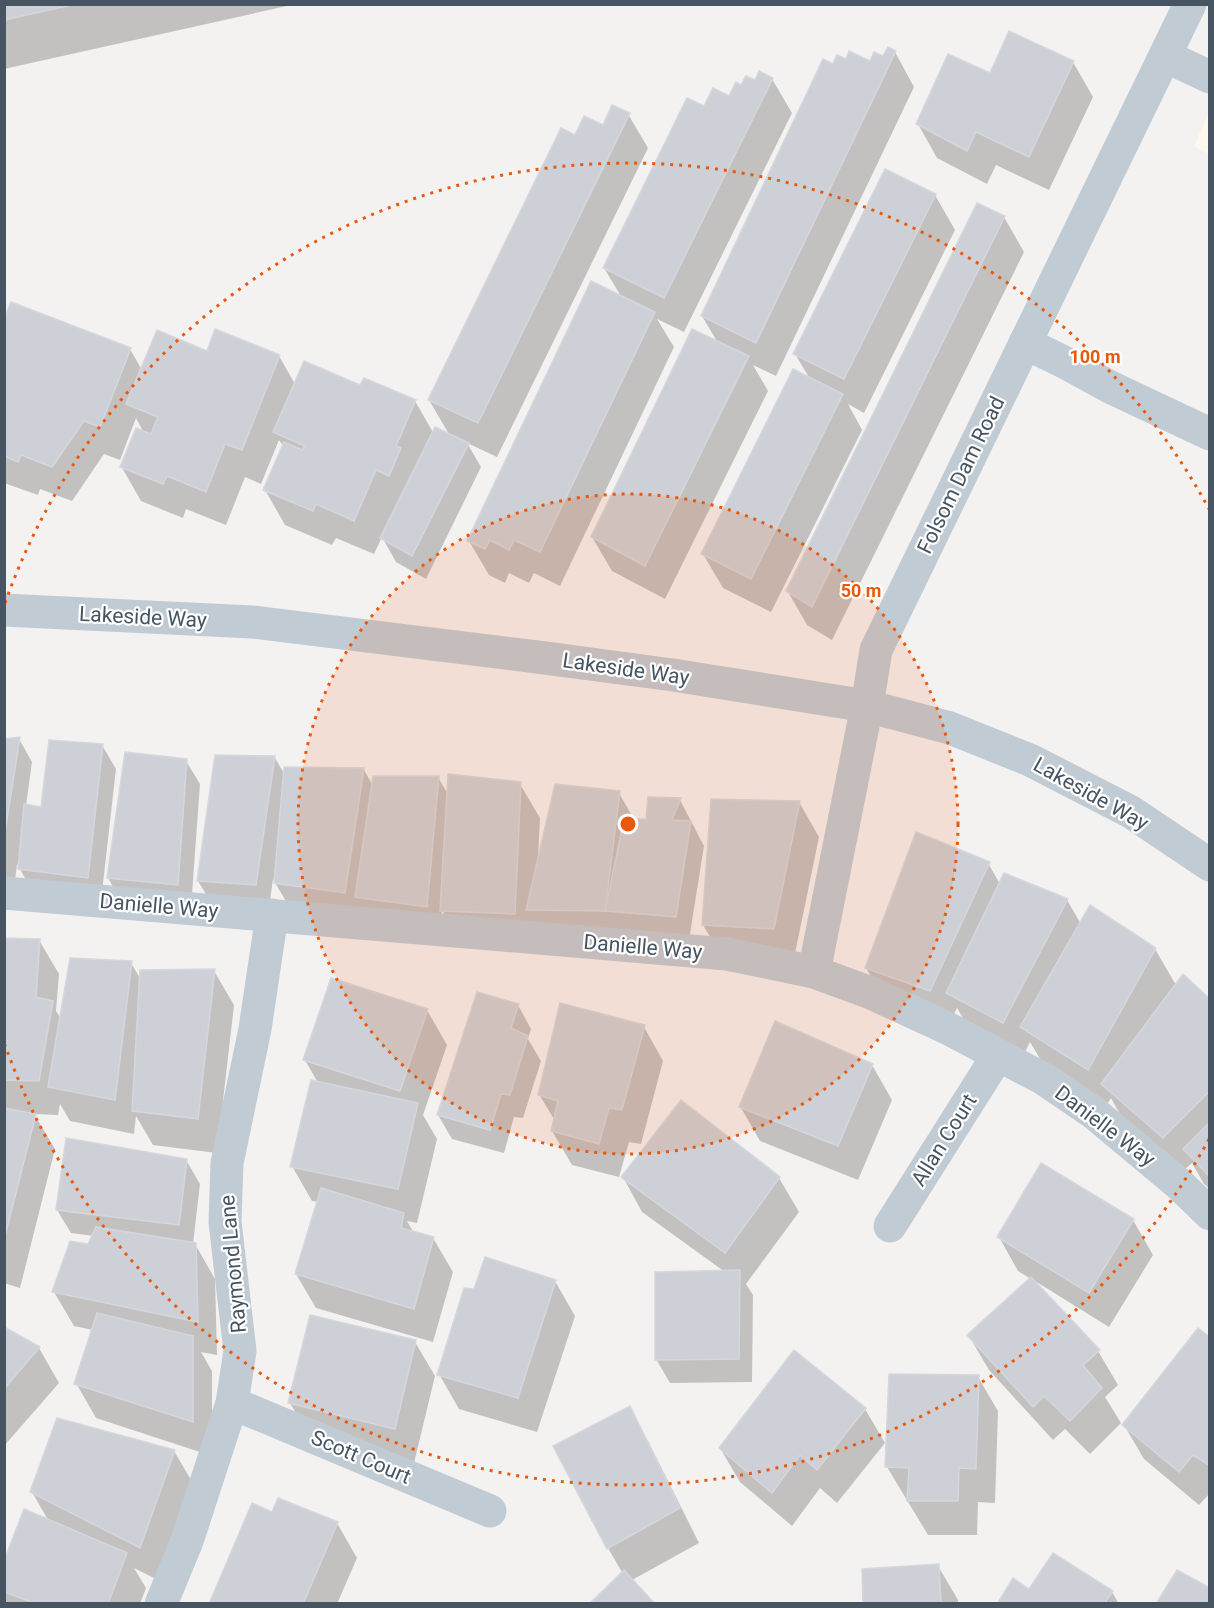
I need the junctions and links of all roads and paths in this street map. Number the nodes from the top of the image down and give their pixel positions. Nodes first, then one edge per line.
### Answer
1 (1191, 4) edge
2 (1166, 56) junction
3 (1209, 76) edge
4 (1025, 343) junction
5 (1209, 434) edge
6 (4, 610) edge
7 (867, 706) junction
8 (1209, 866) edge
9 (4, 893) edge
10 (273, 915) junction
11 (814, 972) junction
12 (998, 1055) junction
13 (1209, 1214) edge
14 (890, 1226) dead end
15 (232, 1403) junction
16 (489, 1510) dead end
17 (161, 1604) edge

1 - 2 street, Folsom Dam Road
2 - 3 street
2 - 4 street, Folsom Dam Road
4 - 5 street
4 - 7 street, Folsom Dam Road
6 - 7 street, Lakeside Way
7 - 8 street, Lakeside Way
7 - 11 street, Folsom Dam Road
9 - 10 street, Danielle Way
10 - 11 street, Danielle Way
10 - 15 street, Raymond Lane
11 - 12 street, Danielle Way
12 - 13 street, Danielle Way
12 - 14 street, Allan Court
15 - 16 street, Scott Court
15 - 17 street, Raymond Lane

